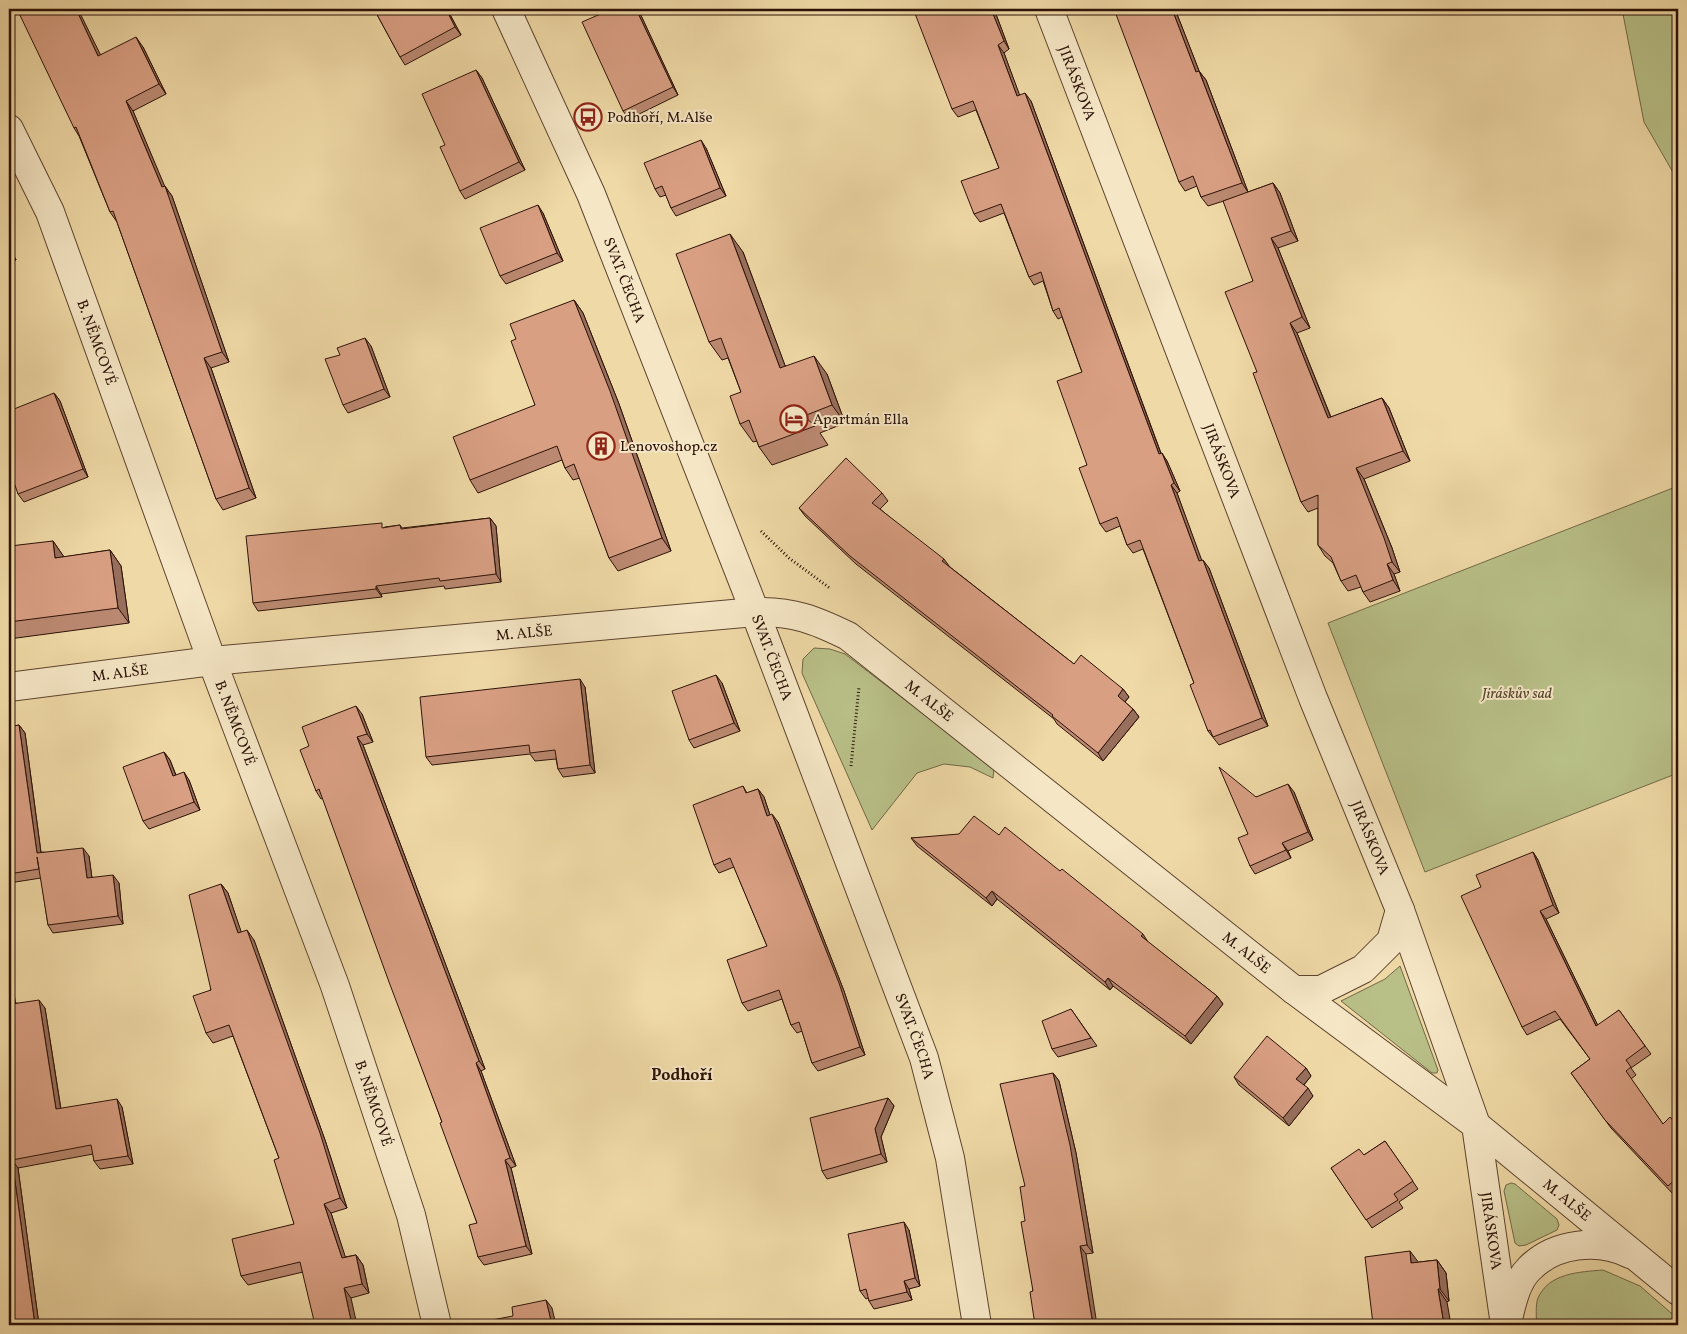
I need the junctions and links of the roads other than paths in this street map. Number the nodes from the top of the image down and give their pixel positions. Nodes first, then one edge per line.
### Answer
1 (506, 9) edge
2 (1049, 9) edge
3 (9, 129) edge
4 (755, 612) junction
5 (212, 661) junction
6 (9, 687) edge
7 (1400, 910) junction
8 (1294, 990) junction
9 (1476, 1125) junction
10 (1641, 1259) junction
11 (1678, 1291) edge
12 (438, 1325) edge
13 (977, 1325) edge
14 (1506, 1325) edge

1 - 4 street, SVAT. ČECHA
2 - 7 street, JIRÁSKOVA
3 - 5 street, B. NĚMCOVÉ
4 - 5 street, M. ALŠE
4 - 8 street, M. ALŠE
4 - 13 street, SVAT. ČECHA
5 - 6 street, M. ALŠE
5 - 12 street, B. NĚMCOVÉ
7 - 8 street
7 - 9 street, JIRÁSKOVA
8 - 9 street, M. ALŠE
9 - 10 street, M. ALŠE
9 - 14 street, JIRÁSKOVA
10 - 11 street, M. ALŠE
10 - 14 street, JIRÁSKOVA

